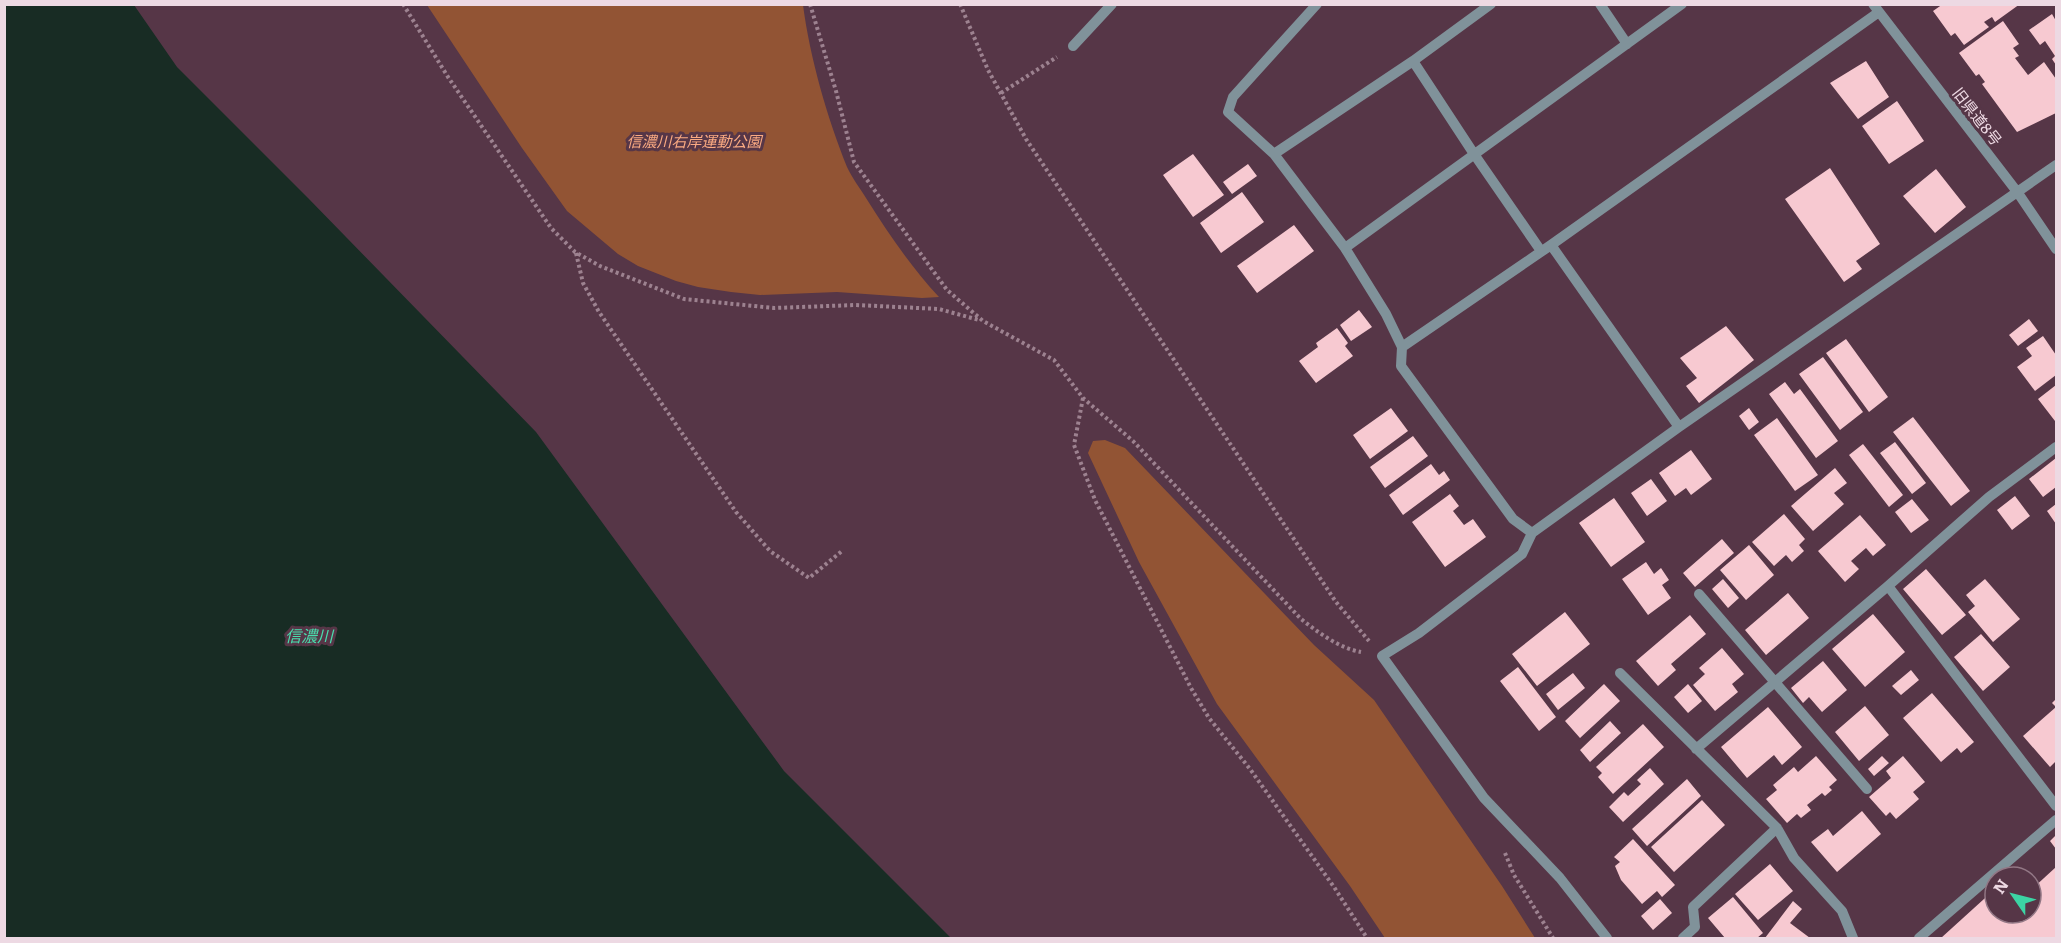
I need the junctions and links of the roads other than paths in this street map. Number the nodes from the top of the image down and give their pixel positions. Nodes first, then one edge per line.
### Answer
1 (1112, 4) edge
2 (1317, 4) edge
3 (1491, 4) edge
4 (1600, 4) edge
5 (1682, 4) edge
6 (1876, 8) edge
7 (1627, 44) junction
8 (1073, 46) road end
9 (1413, 61) junction
10 (1274, 154) junction
11 (1473, 154) junction
12 (2056, 165) edge
13 (2018, 193) junction
14 (1345, 248) junction
15 (1546, 248) junction
16 (2056, 249) edge
17 (1402, 347) junction
18 (1679, 427) junction
19 (2056, 447) edge
20 (1532, 533) junction
21 (1888, 586) junction
22 (1699, 594) dead end
23 (1620, 673) dead end
24 (1774, 681) junction
25 (1696, 749) junction
26 (1867, 789) dead end
27 (2056, 806) edge
28 (2056, 820) edge
29 (1777, 828) junction
30 (1607, 939) edge
31 (1683, 939) edge
32 (1852, 939) edge
33 (1919, 939) edge

1 - 8 street
2 - 10 street
3 - 9 street
4 - 7 street
5 - 7 street
6 - 13 street, 旧県道8号
6 - 15 street
7 - 11 street
9 - 10 street
9 - 11 street
10 - 14 street
11 - 14 street
11 - 15 street
12 - 13 street
13 - 16 street, 旧県道8号
13 - 18 street
14 - 17 street
15 - 17 street
15 - 18 street
17 - 20 street
18 - 20 street
19 - 21 street
20 - 30 street
21 - 24 street
21 - 27 street
22 - 24 street
23 - 25 street
24 - 25 street
24 - 26 street
25 - 29 street
28 - 33 street
29 - 31 street
29 - 32 street

